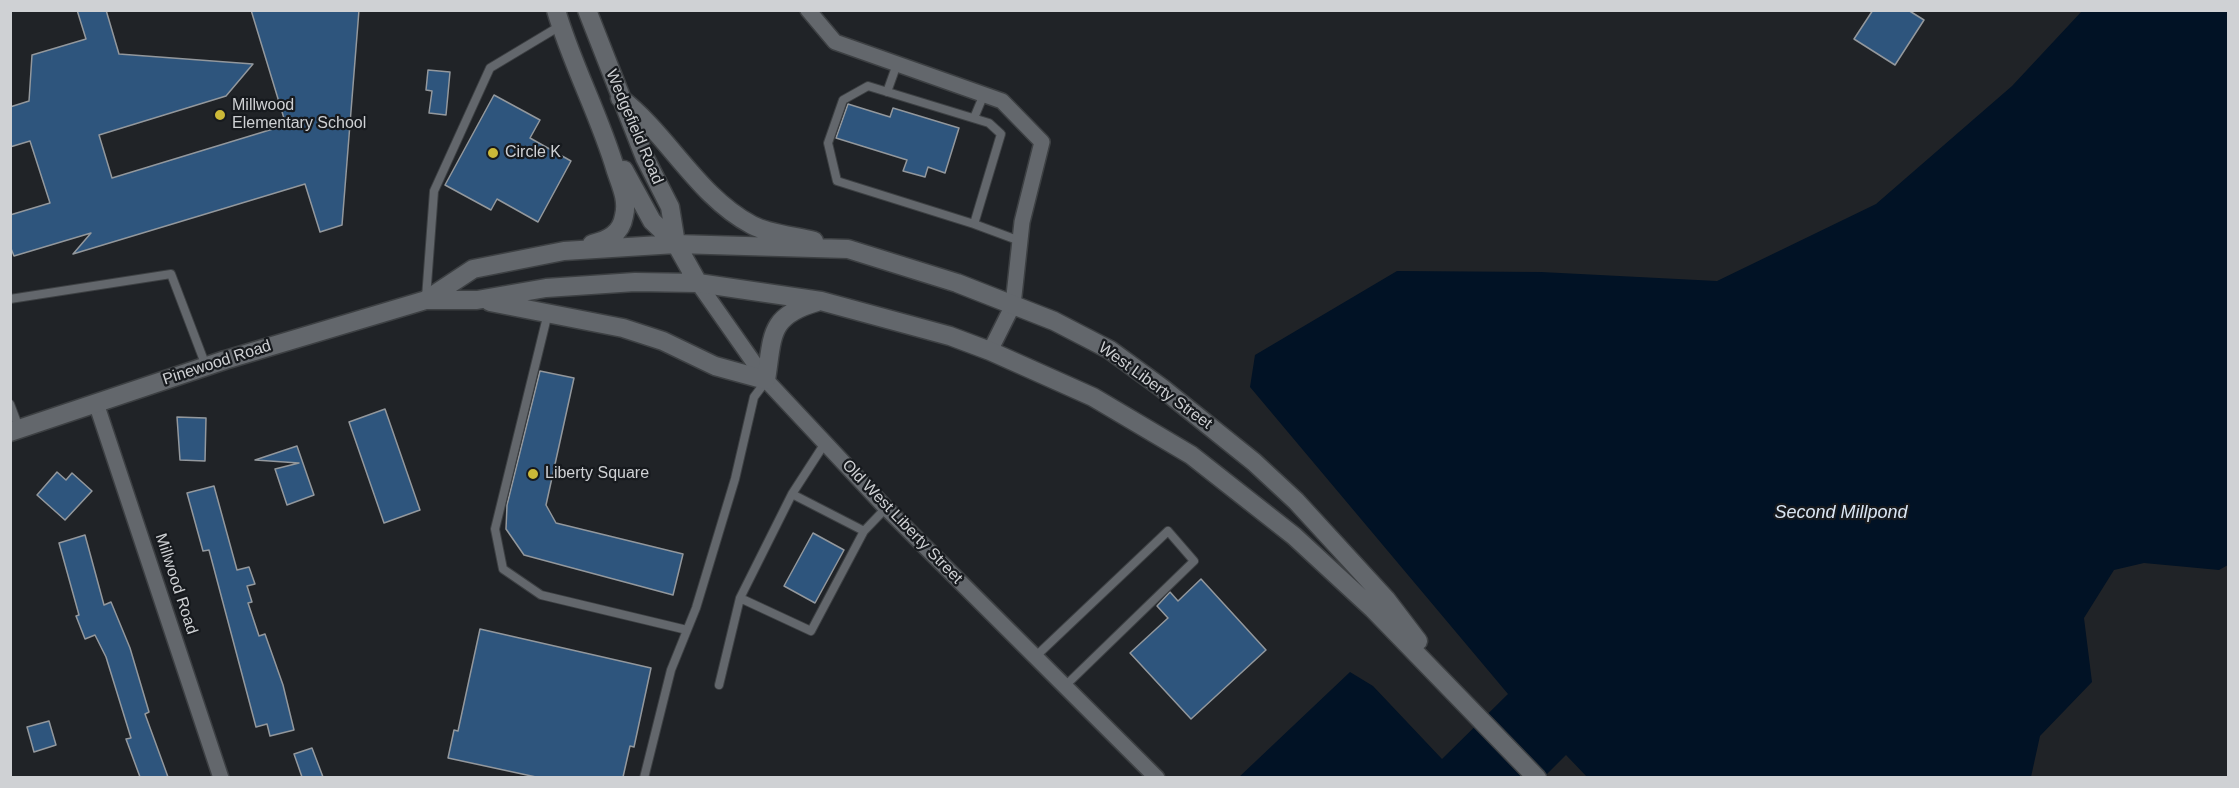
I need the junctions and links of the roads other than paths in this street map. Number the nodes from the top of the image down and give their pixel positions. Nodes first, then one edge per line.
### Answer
1 (587, 10) edge
2 (808, 10) edge
3 (558, 18) edge
4 (897, 64) junction
5 (886, 92) junction
6 (984, 94) junction
7 (620, 98) junction
8 (974, 118) junction
9 (607, 140) junction
10 (974, 224) junction
11 (1020, 242) junction
12 (676, 244) junction
13 (848, 249) junction
14 (564, 251) junction
15 (698, 284) junction
16 (10, 299) edge
17 (426, 300) junction
18 (477, 300) junction
19 (821, 301) junction
20 (1012, 305) junction
21 (548, 314) junction
22 (990, 351) junction
23 (206, 366) junction
24 (766, 380) junction
25 (96, 403) junction
26 (10, 404) edge
27 (15, 430) edge
28 (825, 443) junction
29 (792, 494) junction
30 (886, 508) junction
31 (864, 531) junction
32 (740, 598) junction
33 (687, 630) junction
34 (1035, 657) junction
35 (719, 685) dead end
36 (1065, 686) junction
37 (1461, 697) junction
38 (221, 777) edge
39 (644, 777) edge
40 (1157, 777) edge
41 (1537, 777) edge

1 - 7 main road, Wedgefield Road
2 - 4 street
3 - 9 main road, Wedgefield Road
3 - 17 lane
4 - 5 lane
4 - 6 street
5 - 8 lane
5 - 10 lane
6 - 8 lane
6 - 11 street
7 - 12 main road, Wedgefield Road
7 - 13 main road
8 - 10 lane
9 - 12 main road
9 - 14 main road
10 - 11 lane
11 - 20 street
12 - 13 main road, West Liberty Street
12 - 14 main road, Pinewood Road
12 - 15 main road, Old West Liberty Street
13 - 20 main road, West Liberty Street
14 - 17 main road, Pinewood Road
15 - 18 main road, Pinewood Road
15 - 19 main road, West Liberty Street
15 - 24 street, Old West Liberty Street
16 - 23 lane
17 - 18 main road, Pinewood Road
17 - 23 main road, Pinewood Road
18 - 21 main road
19 - 22 main road, West Liberty Street
19 - 24 main road
20 - 22 street
20 - 37 main road, West Liberty Street
21 - 24 main road
21 - 33 lane
22 - 37 main road, West Liberty Street
23 - 25 main road, Pinewood Road
24 - 28 street, Old West Liberty Street
24 - 33 lane
25 - 27 main road, Pinewood Road
25 - 38 street, Millwood Road
26 - 27 lane
28 - 29 lane
28 - 30 street, Old West Liberty Street
29 - 31 lane
29 - 32 lane
30 - 31 lane
30 - 34 street, Old West Liberty Street
31 - 32 lane
32 - 35 lane
33 - 39 lane
34 - 36 street, Old West Liberty Street
34 - 36 lane
36 - 40 street, Old West Liberty Street
37 - 41 main road, West Liberty Street

